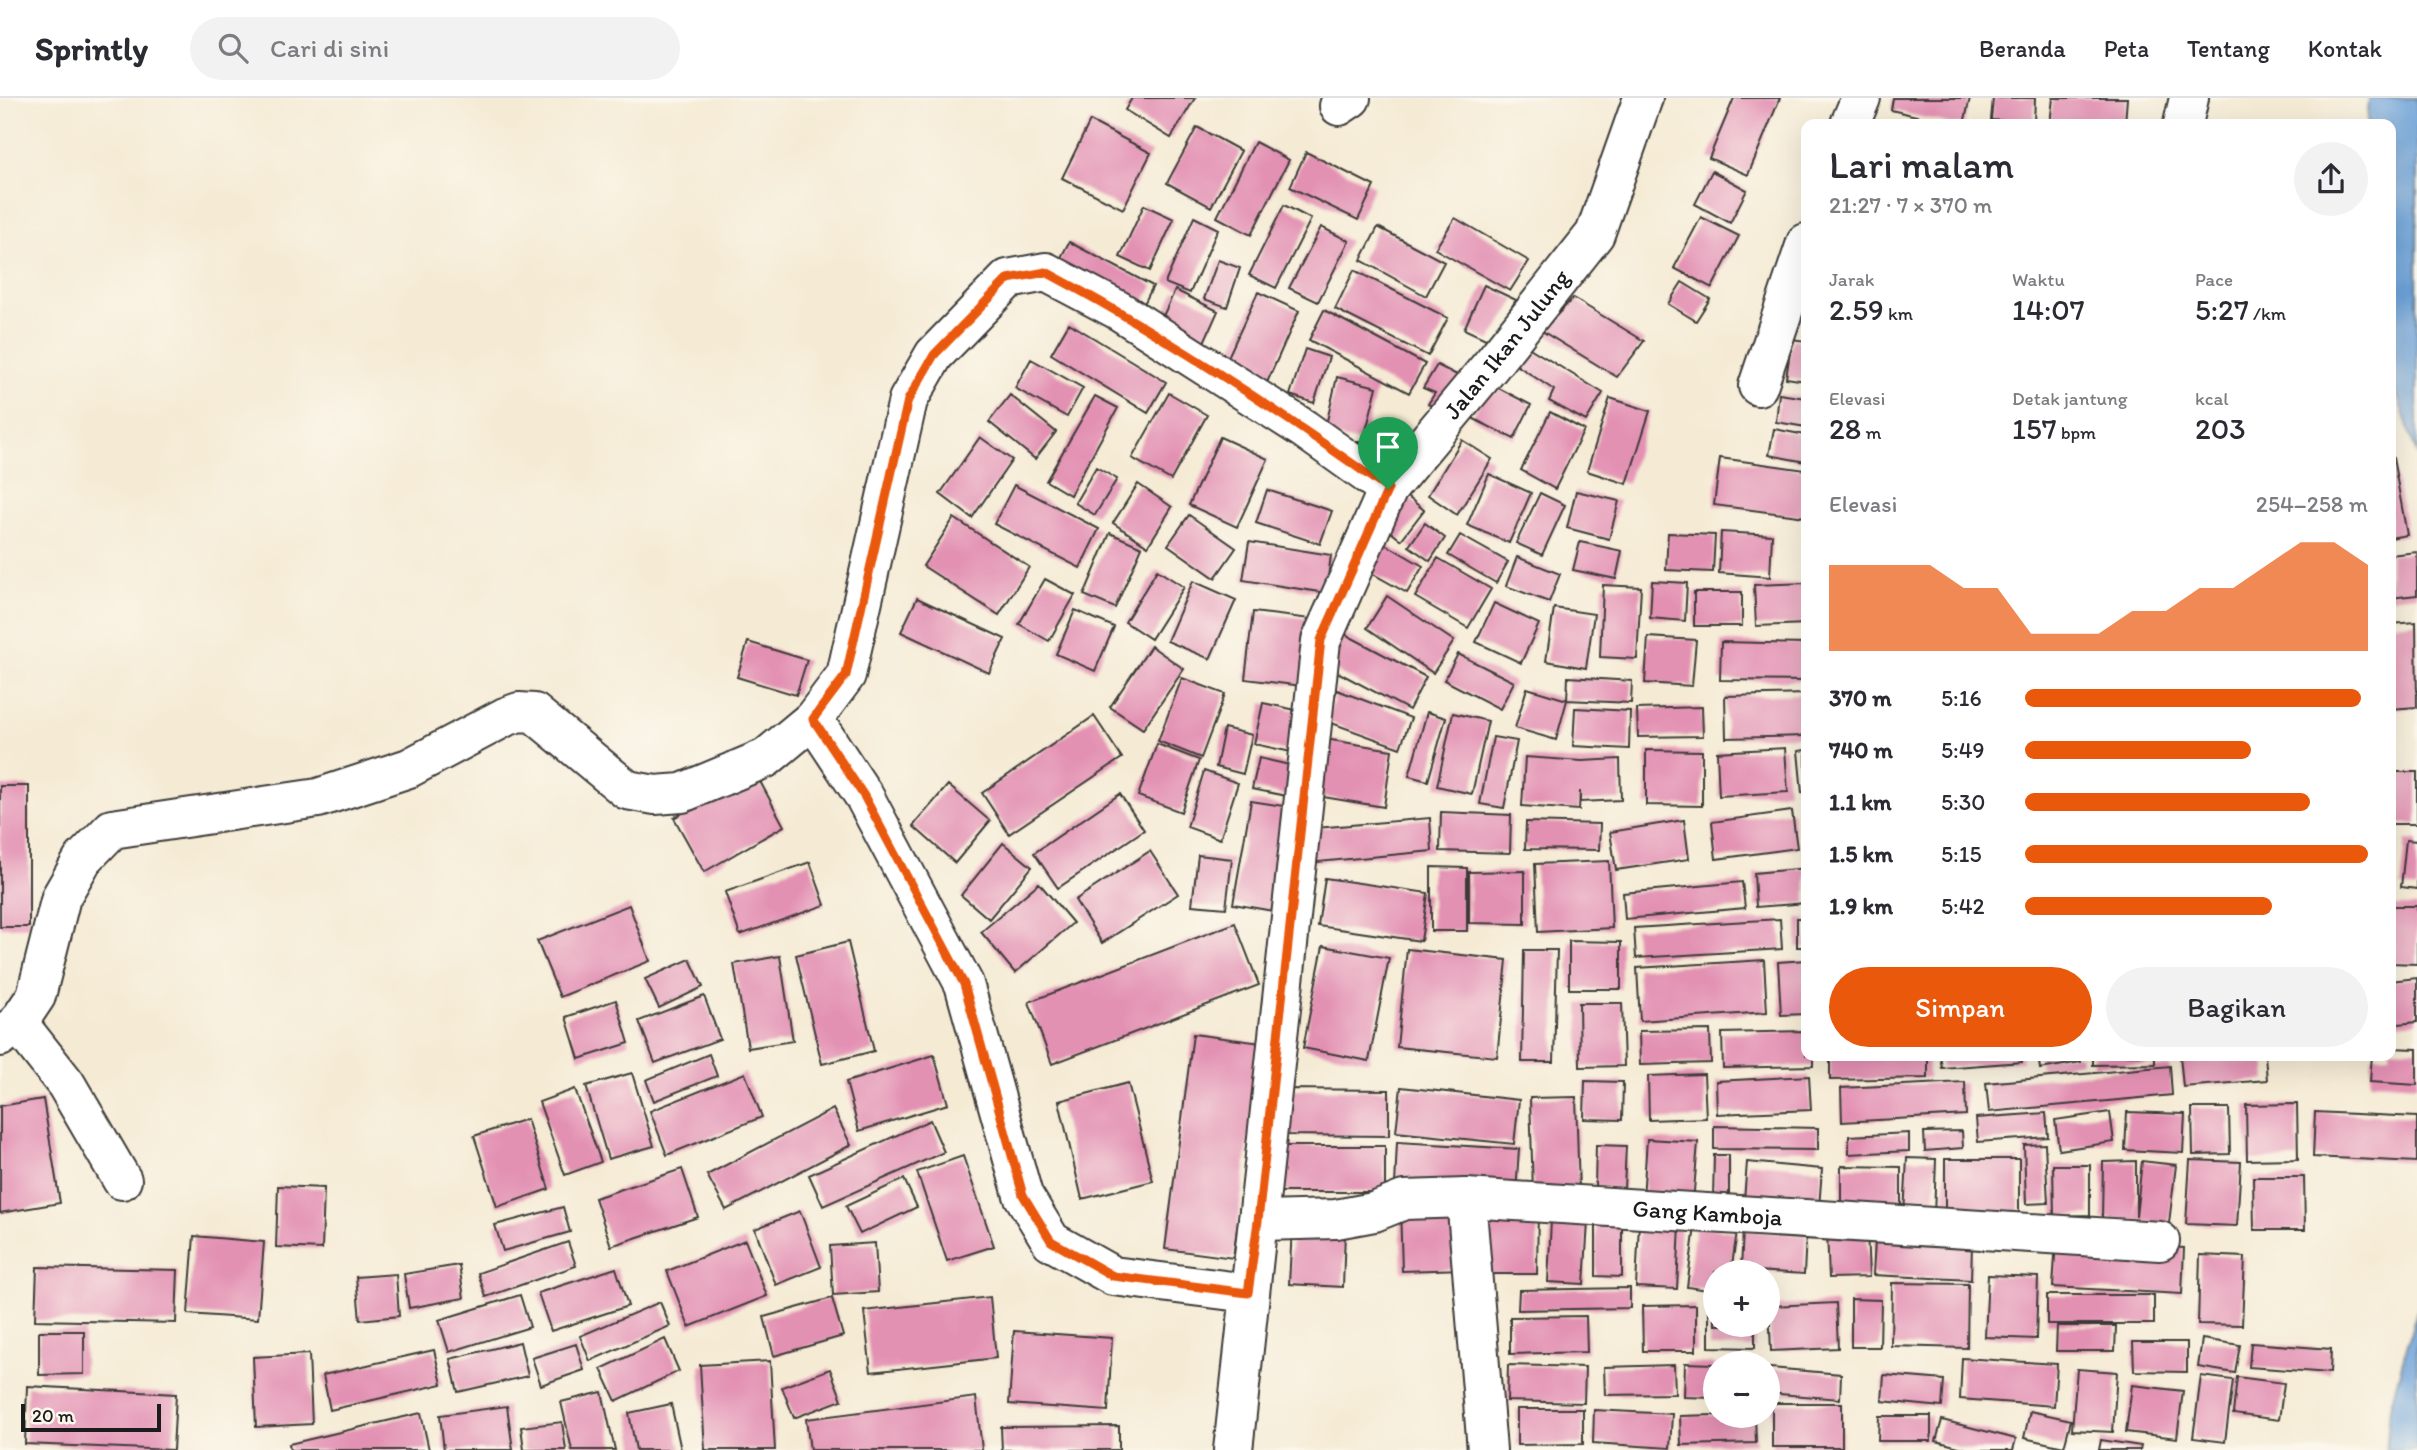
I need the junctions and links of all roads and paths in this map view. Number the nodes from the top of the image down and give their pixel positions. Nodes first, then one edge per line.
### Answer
1 (1642, 98) edge
2 (1861, 98) edge
3 (2189, 98) edge
4 (1852, 119) edge
5 (2184, 119) edge
6 (1801, 258) edge
7 (1758, 386) dead end
8 (1388, 489) junction
9 (813, 719) junction
10 (9, 1030) edge
11 (122, 1180) dead end
12 (1466, 1198) junction
13 (1258, 1221) junction
14 (2160, 1241) dead end
15 (1248, 1293) junction
16 (1233, 1450) edge
17 (1487, 1450) edge

1 - 8 street, Jalan Ikan Julung
2 - 4 street
3 - 5 street
6 - 7 street
8 - 9 street
8 - 13 street, Jalan Ikan Julung
9 - 10 street
9 - 15 street
10 - 11 street
12 - 13 street, Gang Kamboja
12 - 14 street, Gang Kamboja
12 - 17 street
13 - 15 street, Jalan Ikan Julung
15 - 16 street, Jalan Ikan Julung

